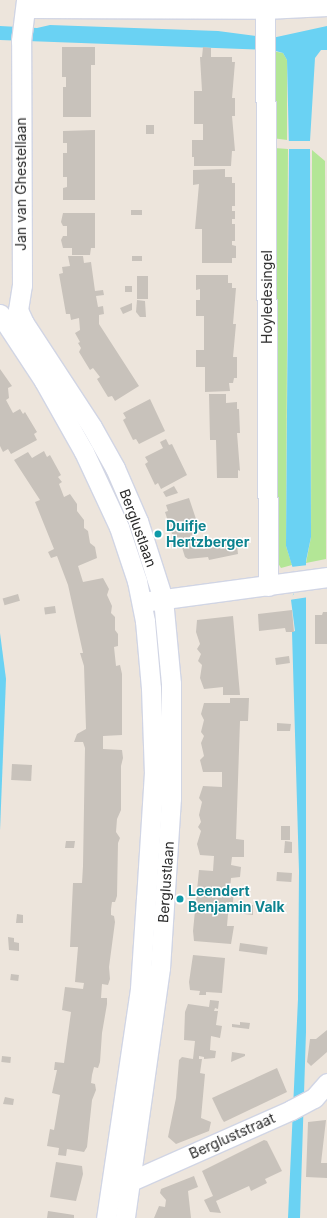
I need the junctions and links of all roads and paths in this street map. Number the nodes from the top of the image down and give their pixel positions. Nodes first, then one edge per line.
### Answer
1 (26, 4) edge
2 (265, 4) edge
3 (316, 4) edge
4 (7, 314) edge
5 (327, 577) edge
6 (268, 586) junction
7 (163, 599) junction
8 (143, 603) junction
9 (162, 773) junction
10 (149, 990) junction
11 (327, 1083) edge
12 (112, 1179) junction
13 (132, 1181) junction
14 (106, 1218) edge
15 (126, 1218) edge

1 - 2 street
1 - 4 street, Jan van Ghestellaan
2 - 3 street
2 - 6 street, Hoyledesingel
4 - 7 street, Berglustlaan
4 - 8 street, Berglustlaan
5 - 6 street
6 - 7 street
7 - 8 street
7 - 9 street, Berglustlaan
8 - 9 street, Berglustlaan
9 - 10 street, Berglustlaan
10 - 12 street, Berglustlaan
10 - 13 street, Berglustlaan
11 - 13 street, Bergluststraat
12 - 13 street
12 - 14 street, Berglustlaan
13 - 15 street, Berglustlaan

